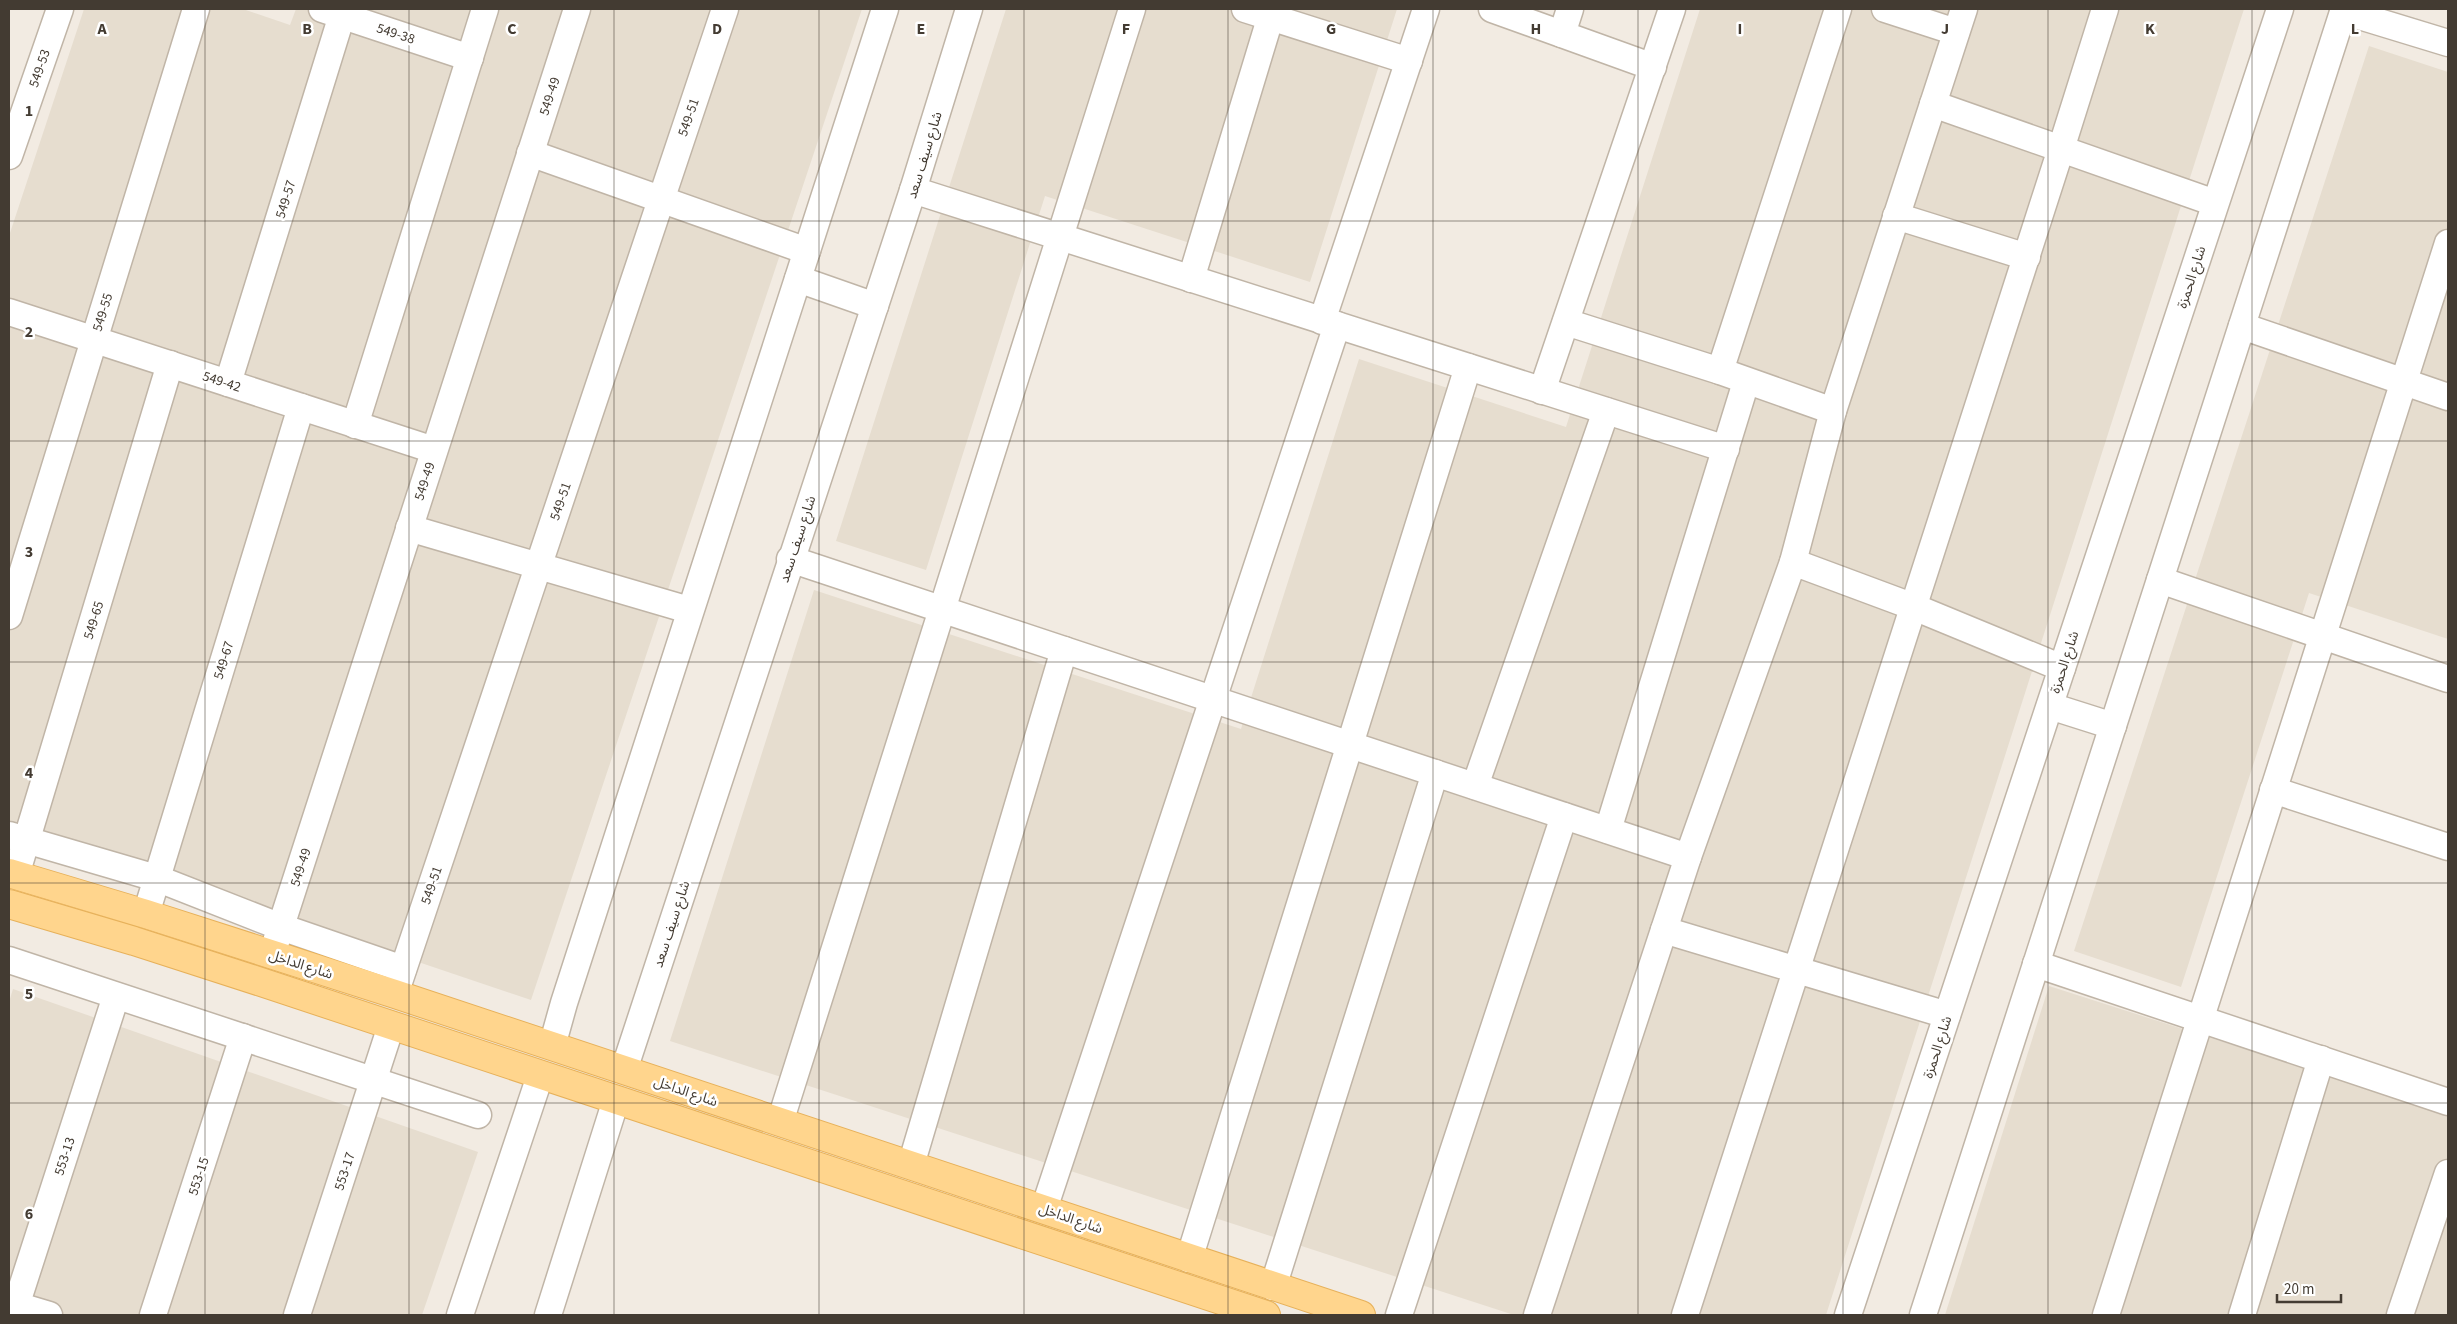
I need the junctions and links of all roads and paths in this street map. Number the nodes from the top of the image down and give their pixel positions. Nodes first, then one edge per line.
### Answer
1 (60, 9) edge
2 (196, 9) edge
3 (485, 9) edge
4 (577, 9) edge
5 (725, 9) edge
6 (886, 9) edge
7 (970, 9) edge
8 (1132, 9) edge
9 (1245, 9) edge
10 (1426, 9) edge
11 (1492, 9) edge
12 (1570, 9) edge
13 (1672, 9) edge
14 (1838, 9) edge
15 (1884, 9) edge
16 (2105, 9) edge
17 (2280, 9) edge
18 (2343, 10) edge
19 (332, 12) edge
20 (1272, 13) edge
21 (1960, 20) edge
22 (1562, 34) junction
23 (2448, 43) edge
24 (470, 58) junction
25 (1409, 61) junction
26 (1652, 67) junction
27 (1933, 104) junction
28 (2062, 149) junction
29 (530, 153) junction
30 (9, 156) edge
31 (913, 190) junction
32 (661, 199) junction
33 (2216, 203) junction
34 (1896, 216) junction
35 (1059, 237) junction
36 (2448, 243) edge
37 (807, 250) junction
38 (2027, 257) junction
39 (798, 279) junction
40 (1191, 279) junction
41 (875, 306) junction
42 (9, 312) edge
43 (2438, 313) edge
44 (1566, 322) junction
45 (1330, 323) junction
46 (2242, 326) junction
47 (94, 340) junction
48 (170, 364) junction
49 (1468, 367) junction
50 (1720, 371) junction
51 (1746, 382) junction
52 (2404, 382) junction
53 (228, 383) junction
54 (1542, 391) junction
55 (2448, 397) edge
56 (301, 407) junction
57 (1606, 411) junction
58 (1833, 411) junction
59 (355, 425) junction
60 (1726, 449) junction
61 (434, 450) junction
62 (409, 528) junction
63 (790, 559) junction
64 (1793, 562) junction
65 (538, 566) junction
66 (2160, 580) junction
67 (1914, 607) junction
68 (940, 609) junction
69 (689, 610) junction
70 (9, 616) edge
71 (2323, 636) junction
72 (1064, 650) junction
73 (2062, 668) junction
74 (2448, 679) edge
75 (1214, 700) junction
76 (2050, 706) junction
77 (2113, 726) junction
78 (1350, 745) junction
79 (1435, 773) junction
80 (1475, 786) junction
81 (2273, 790) junction
82 (1564, 816) junction
83 (1608, 830) junction
84 (17, 838) edge
85 (2448, 847) edge
86 (1688, 857) junction
87 (12, 874) edge
88 (156, 878) junction
89 (9, 904) edge
90 (146, 914) junction
91 (280, 927) junction
92 (1664, 930) junction
93 (272, 954) junction
94 (9, 960) edge
95 (2036, 964) junction
96 (1796, 970) junction
97 (399, 981) junction
98 (116, 996) junction
99 (1947, 1015) junction
100 (2200, 1019) junction
101 (391, 1026) junction
102 (242, 1037) junction
103 (552, 1046) junction
104 (2321, 1059) junction
105 (624, 1070) junction
106 (540, 1076) junction
107 (373, 1081) junction
108 (616, 1100) junction
109 (2448, 1102) edge
110 (478, 1116) dead end
111 (780, 1122) junction
112 (911, 1165) junction
113 (2448, 1173) edge
114 (1044, 1209) junction
115 (1189, 1259) junction
116 (1274, 1287) junction
117 (12, 1308) edge
118 (1253, 1313) edge
119 (48, 1315) edge
120 (153, 1315) edge
121 (297, 1315) edge
122 (460, 1315) edge
123 (548, 1315) edge
124 (1361, 1315) edge
125 (1399, 1315) edge
126 (1538, 1315) edge
127 (1685, 1315) edge
128 (1848, 1315) edge
129 (1923, 1315) edge
130 (2106, 1315) edge
131 (2242, 1315) edge
132 (2400, 1315) edge

1 - 30 street, 549-53
2 - 47 street, 549-55
3 - 24 street
4 - 29 street, 549-49
5 - 32 street, 549-51
6 - 37 street
7 - 31 street, شارع سيف سعد
8 - 35 street
9 - 20 street
10 - 25 street
11 - 22 street
12 - 22 street
13 - 26 street
14 - 50 street
15 - 21 street
16 - 28 street
17 - 33 street, شارع الحمزة
18 - 23 street
18 - 46 street
19 - 24 street, 549-38
19 - 53 street, 549-57
20 - 25 street
20 - 40 street
21 - 27 street
22 - 26 street
24 - 59 street
25 - 45 street
26 - 44 street
27 - 28 street
27 - 34 street
28 - 33 street
28 - 38 street
29 - 32 street
29 - 61 street, 549-49
31 - 35 street
31 - 41 street, شارع سيف سعد
32 - 37 street
32 - 65 street, 549-51
33 - 73 street, شارع الحمزة
34 - 38 street
34 - 58 street
35 - 40 street
35 - 68 street
36 - 43 street
37 - 39 street
38 - 67 street
39 - 41 street
39 - 69 street
40 - 45 street
41 - 63 street, شارع سيف سعد
42 - 47 street, 549-42
43 - 52 street
44 - 50 street
44 - 54 street
45 - 49 street
45 - 75 street
46 - 52 street
46 - 66 street
47 - 48 street, 549-42
47 - 70 street, 549-55
48 - 53 street, 549-42
48 - 84 street, 549-65
49 - 54 street
49 - 78 street
50 - 51 street
51 - 58 street
51 - 60 street
52 - 55 street
52 - 71 street
53 - 56 street, 549-42
54 - 57 street
56 - 59 street, 549-42
56 - 88 street, 549-67
57 - 60 street
57 - 80 street
58 - 64 street
59 - 61 street, 549-42
60 - 83 street
61 - 62 street, 549-49
62 - 65 street
62 - 91 street, 549-49
63 - 68 street
63 - 105 street, شارع سيف سعد
64 - 67 street
64 - 86 street
65 - 69 street
65 - 97 street, 549-51
66 - 71 street
66 - 77 street
67 - 73 street
67 - 96 street
68 - 72 street
68 - 111 street
69 - 103 street
71 - 74 street
71 - 81 street
72 - 75 street
72 - 112 street
73 - 76 street, شارع الحمزة
75 - 78 street
75 - 114 street
76 - 77 street
76 - 99 street, شارع الحمزة
77 - 95 street
78 - 79 street
78 - 115 street
79 - 80 street
79 - 116 street
80 - 82 street
81 - 85 street
81 - 100 street
82 - 83 street
82 - 125 street
83 - 86 street
84 - 87 street, 549-65
84 - 88 street
86 - 92 street
87 - 90 main road, شارع الداخل
88 - 90 street, 549-67
88 - 91 street
89 - 101 main road
90 - 93 main road, شارع الداخل
91 - 93 street, 549-49
91 - 97 street
92 - 96 street
92 - 126 street
93 - 97 main road, شارع الداخل
94 - 98 street
95 - 100 street
95 - 129 street
96 - 99 street
96 - 127 street
97 - 103 main road, شارع الداخل
98 - 102 street
98 - 117 street, 553-13
99 - 128 street, شارع الحمزة
100 - 104 street
100 - 130 street
101 - 106 main road
101 - 107 street, 553-17
102 - 107 street
102 - 120 street, 553-15
103 - 105 main road, شارع الداخل
104 - 109 street
104 - 131 street
105 - 111 main road, شارع الداخل
106 - 108 main road
106 - 122 street
107 - 110 street
107 - 121 street, 553-17
108 - 118 main road
108 - 123 street
111 - 112 main road, شارع الداخل
112 - 114 main road, شارع الداخل
113 - 132 street
114 - 115 main road, شارع الداخل
115 - 116 main road, شارع الداخل
116 - 124 main road, شارع الداخل
117 - 119 street

